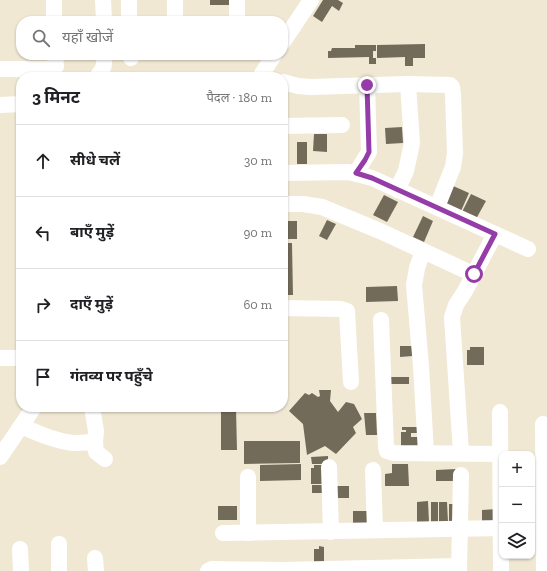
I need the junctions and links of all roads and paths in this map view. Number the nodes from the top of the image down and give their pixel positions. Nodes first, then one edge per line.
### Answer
1 (54, 0) edge
2 (103, 0) edge
3 (129, 0) edge
4 (175, 0) edge
5 (237, 0) edge
6 (306, 1) edge
7 (54, 16) edge
8 (104, 16) edge
9 (129, 16) edge
10 (175, 16) edge
11 (237, 16) edge
12 (288, 33) edge
13 (104, 60) edge
14 (272, 60) edge
15 (51, 67) edge
16 (0, 69) edge
17 (101, 72) edge
18 (266, 72) edge
19 (288, 83) edge
20 (408, 84) junction
21 (367, 85) junction
22 (16, 104) edge
23 (0, 105) edge
24 (342, 125) dead end
25 (288, 126) edge
26 (288, 173) edge
27 (356, 173) junction
28 (397, 190) junction
29 (288, 204) edge
30 (437, 207) junction
31 (495, 234) junction
32 (528, 249) dead end
33 (423, 251) junction
34 (474, 274) junction
35 (288, 308) edge
36 (381, 320) dead end
37 (0, 358) edge
38 (16, 358) edge
39 (351, 382) dead end
40 (30, 412) edge
41 (93, 412) edge
42 (500, 412) dead end
43 (543, 424) dead end
44 (12, 432) edge
45 (95, 442) junction
46 (501, 451) edge
47 (426, 452) junction
48 (461, 453) junction
49 (499, 454) edge
50 (0, 458) edge
51 (105, 459) dead end
52 (329, 467) dead end
53 (373, 470) dead end
54 (461, 475) dead end
55 (248, 477) dead end
56 (501, 487) edge
57 (501, 523) edge
58 (541, 527) edge
59 (499, 528) edge
60 (460, 529) junction
61 (375, 530) junction
62 (331, 532) junction
63 (223, 533) dead end
64 (248, 533) junction
65 (59, 544) dead end
66 (20, 549) dead end
67 (501, 559) edge
68 (459, 568) edge
69 (21, 571) edge
70 (59, 571) edge
71 (208, 571) edge
72 (282, 571) edge
73 (501, 571) edge
74 (544, 571) edge

1 - 7 street
2 - 8 street
3 - 9 street
4 - 10 street
5 - 11 street
6 - 12 street
13 - 17 street
14 - 18 street
15 - 16 street
19 - 21 street
20 - 21 street
20 - 28 street
20 - 30 street
21 - 27 street
22 - 23 street
24 - 25 street
26 - 27 street
27 - 28 street
28 - 30 street
29 - 33 street
30 - 31 street
31 - 32 street
31 - 34 street
33 - 34 street
33 - 47 street
34 - 48 street
35 - 39 street
36 - 47 street
37 - 38 street
40 - 44 street
41 - 45 street
42 - 46 street
43 - 58 street
44 - 45 street
44 - 50 street
45 - 51 street
47 - 48 street
48 - 49 street
52 - 62 street
53 - 61 street
54 - 60 street
55 - 64 street
56 - 57 street
58 - 74 street
59 - 60 street
60 - 61 street
60 - 68 street
61 - 62 street
62 - 64 street
63 - 64 street
65 - 70 street
66 - 69 street
67 - 73 street
68 - 72 street
71 - 72 street

